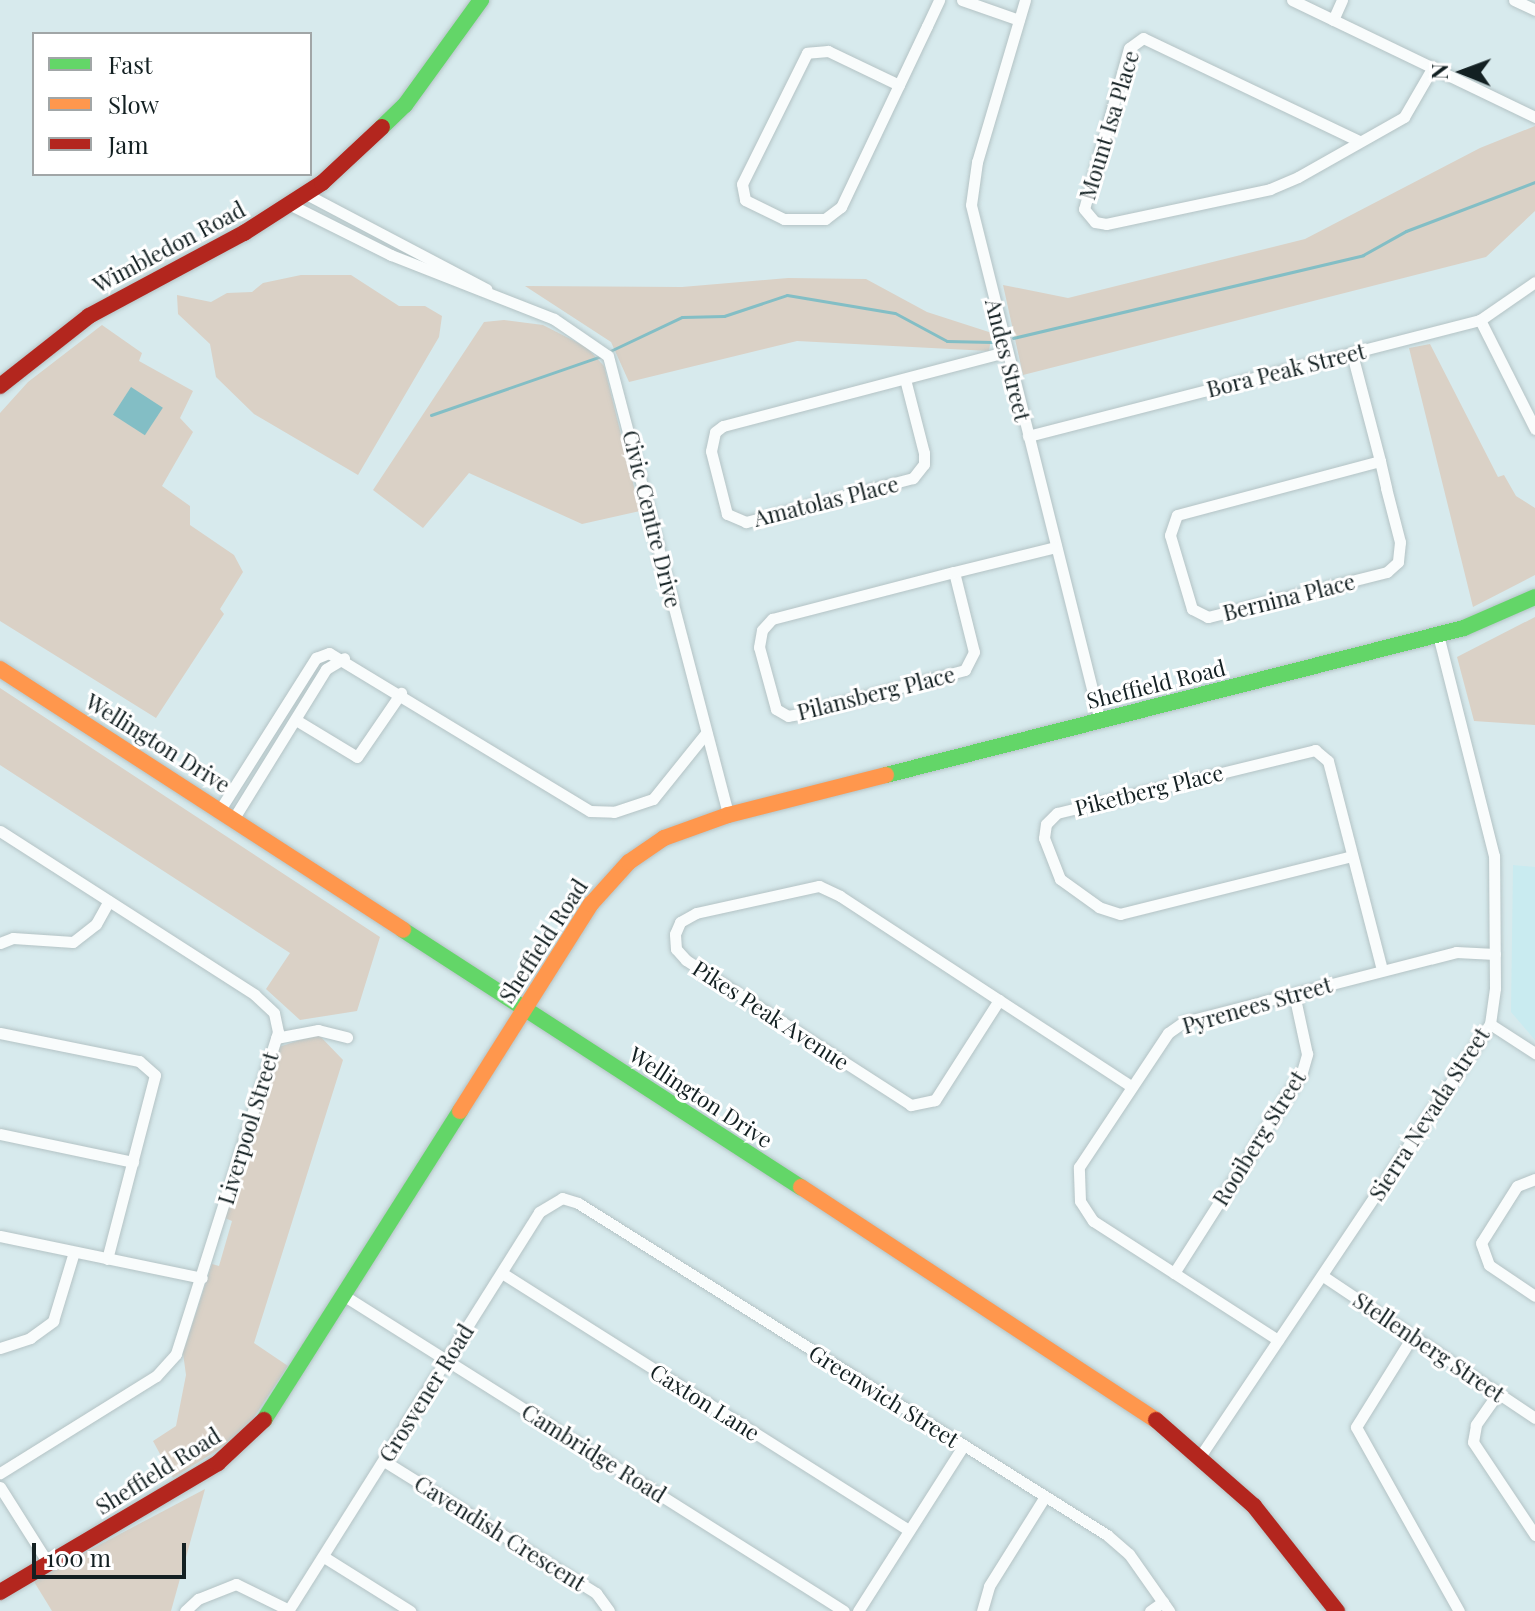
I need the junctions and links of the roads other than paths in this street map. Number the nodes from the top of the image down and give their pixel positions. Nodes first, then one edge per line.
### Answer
1 (481, 0) edge
2 (939, 0) edge
3 (962, 0) edge
4 (1025, 0) edge
5 (1292, 0) edge
6 (1342, 0) edge
7 (1514, 0) edge
8 (1535, 10) edge
9 (1019, 20) junction
10 (1333, 20) junction
11 (1433, 67) junction
12 (899, 85) junction
13 (1535, 117) edge
14 (1359, 141) junction
15 (306, 194) junction
16 (291, 205) junction
17 (1535, 282) edge
18 (490, 291) junction
19 (1480, 320) junction
20 (1006, 352) junction
21 (1352, 354) junction
22 (905, 379) junction
23 (0, 386) edge
24 (1530, 407) edge
25 (1535, 429) edge
26 (1028, 436) junction
27 (1380, 461) junction
28 (1056, 547) junction
29 (954, 572) junction
30 (1535, 597) edge
31 (1438, 634) junction
32 (344, 658) junction
33 (0, 669) edge
34 (401, 693) junction
35 (276, 720) junction
36 (1100, 721) junction
37 (293, 724) junction
38 (706, 733) junction
39 (227, 813) junction
40 (728, 815) junction
41 (0, 831) edge
42 (1352, 856) junction
43 (109, 901) junction
44 (0, 943) edge
45 (1495, 954) junction
46 (1382, 970) junction
47 (1294, 994) junction
48 (999, 1000) junction
49 (525, 1008) junction
50 (1490, 1024) junction
51 (0, 1033) edge
52 (347, 1037) dead end
53 (276, 1038) junction
54 (1535, 1053) edge
55 (1131, 1086) junction
56 (0, 1134) edge
57 (133, 1162) junction
58 (1535, 1179) edge
59 (578, 1203) joint
60 (0, 1236) edge
61 (74, 1252) junction
62 (107, 1259) junction
63 (502, 1273) junction
64 (1174, 1273) junction
65 (1323, 1276) junction
66 (202, 1278) junction
67 (343, 1295) junction
68 (1535, 1296) edge
69 (1412, 1337) junction
70 (1278, 1340) junction
71 (0, 1348) edge
72 (445, 1359) junction
73 (1498, 1393) junction
74 (1535, 1418) edge
75 (963, 1446) junction
76 (1201, 1455) junction
77 (384, 1461) junction
78 (0, 1473) edge
79 (0, 1487) edge
80 (1044, 1498) junction
81 (908, 1530) junction
82 (1535, 1535) edge
83 (324, 1557) junction
84 (48, 1563) junction
85 (0, 1592) edge
86 (1166, 1606) edge
87 (288, 1610) edge
88 (185, 1611) edge
89 (410, 1611) edge
90 (609, 1611) edge
91 (844, 1611) edge
92 (858, 1611) edge
93 (982, 1611) edge
94 (1150, 1611) edge
95 (1337, 1611) edge
96 (1459, 1611) edge

1 - 15 street, Wimbledon Road
2 - 12 street
3 - 9 street
4 - 9 street, Andes Street
5 - 10 street
6 - 10 street
7 - 8 street
9 - 20 street, Andes Street
10 - 11 street
11 - 13 street
11 - 14 street, Mount Isa Place
12 - 12 street
14 - 14 street, Mount Isa Place
15 - 16 street, Wimbledon Road
15 - 18 street, Civic Centre Drive
16 - 18 street, Civic Centre Drive
16 - 23 street, Wimbledon Road
17 - 19 street, Bora Peak Street
18 - 38 street, Civic Centre Drive
19 - 21 street, Bora Peak Street
19 - 24 street
20 - 22 street, Amatolas Place
20 - 26 street, Andes Street
21 - 26 street, Bora Peak Street
21 - 27 street, Bernina Place
22 - 22 street, Amatolas Place
24 - 25 street
26 - 28 street, Andes Street
27 - 27 street, Bernina Place
28 - 29 street, Pilansberg Place
28 - 36 street, Andes Street
29 - 29 street, Pilansberg Place
30 - 31 street, Sheffield Road
31 - 36 street, Sheffield Road
31 - 45 street, Sierra Nevada Street
32 - 34 street
32 - 35 street
32 - 37 street
33 - 39 street, Wellington Drive
34 - 37 street
34 - 38 street
35 - 37 street
35 - 39 street
36 - 40 street, Sheffield Road
37 - 39 street
38 - 40 street, Civic Centre Drive
39 - 49 street, Wellington Drive
40 - 49 street, Sheffield Road
41 - 43 street, Liverpool Street
42 - 42 street, Piketberg Place
42 - 46 street, Piketberg Place
43 - 44 street
43 - 53 street, Liverpool Street
45 - 46 street, Pyrenees Street
45 - 50 street, Sierra Nevada Street
46 - 47 street, Pyrenees Street
47 - 55 street, Pyrenees Street
47 - 64 street, Rooiberg Street
48 - 48 street, Pikes Peak Avenue
48 - 55 street, Pikes Peak Avenue
49 - 67 street, Sheffield Road
49 - 76 street, Wellington Drive
50 - 54 street
50 - 65 street, Sierra Nevada Street
51 - 57 street
52 - 53 street
53 - 66 street, Liverpool Street
55 - 64 street, Pyrenees Street
56 - 57 street
57 - 62 street
58 - 68 street
59 - 63 street, Grosvener Road
59 - 75 street, Greenwich Street
60 - 61 street
61 - 62 street
61 - 71 street
62 - 66 street
63 - 72 street, Grosvener Road
63 - 81 street, Caxton Lane
64 - 70 street, Pyrenees Street
65 - 69 street, Stellenberg Street
65 - 70 street, Sierra Nevada Street
66 - 78 street, Liverpool Street
67 - 72 street, Cambridge Road
67 - 84 street, Sheffield Road
69 - 73 street, Stellenberg Street
69 - 96 street
70 - 76 street, Sierra Nevada Street
72 - 77 street, Grosvener Road
72 - 91 street, Cambridge Road
73 - 74 street, Stellenberg Street
73 - 82 street
75 - 80 street, Greenwich Street
75 - 81 street
76 - 95 street, Wellington Drive
77 - 83 street, Grosvener Road
77 - 90 street, Cavendish Crescent
79 - 84 street
80 - 86 street, Greenwich Street
80 - 93 street
81 - 92 street
83 - 87 street, Grosvener Road
83 - 89 street
84 - 85 street, Sheffield Road
86 - 94 street
87 - 88 street

